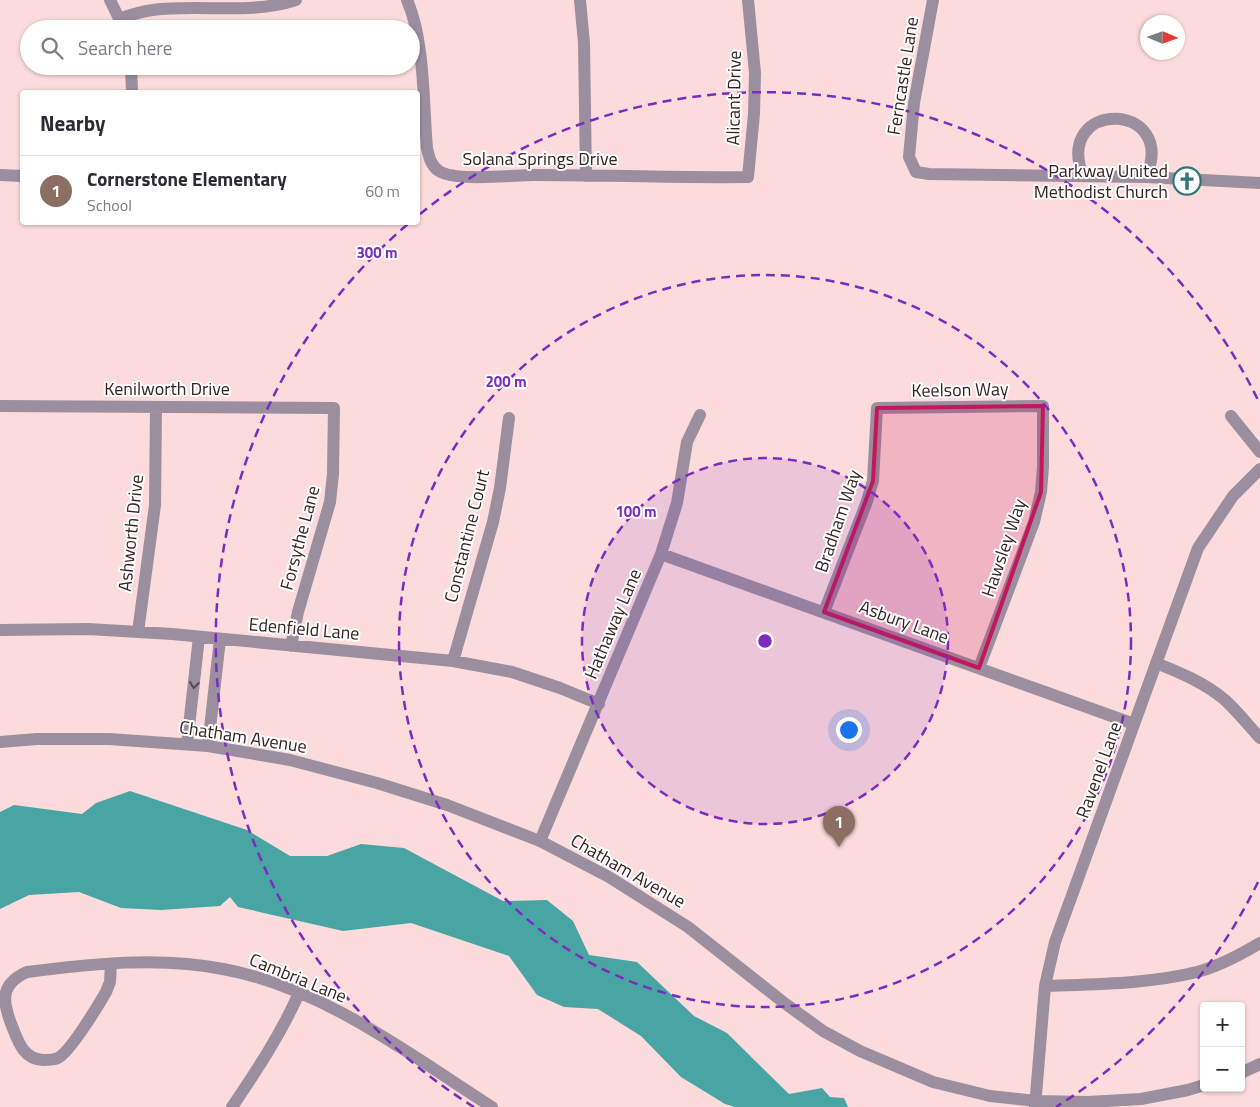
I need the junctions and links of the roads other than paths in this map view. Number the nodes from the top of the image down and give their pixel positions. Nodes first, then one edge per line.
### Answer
1 (110, 0) edge
2 (296, 0) edge
3 (407, 0) edge
4 (580, 0) edge
5 (748, 0) edge
6 (933, 0) edge
7 (120, 20) edge
8 (131, 20) edge
9 (413, 20) edge
10 (420, 60) edge
11 (131, 75) edge
12 (132, 90) edge
13 (0, 176) edge
14 (20, 176) edge
15 (586, 176) junction
16 (1084, 176) junction
17 (728, 177) joint
18 (1146, 177) junction
19 (1260, 183) edge
20 (0, 406) edge
21 (1043, 406) joint
22 (156, 407) junction
23 (334, 408) joint
24 (877, 408) joint
25 (700, 414) dead end
26 (1232, 416) dead end
27 (509, 418) dead end
28 (1260, 452) edge
29 (1260, 469) edge
30 (662, 554) junction
31 (824, 612) junction
32 (0, 630) edge
33 (138, 632) junction
34 (199, 637) junction
35 (220, 639) junction
36 (291, 646) junction
37 (453, 661) junction
38 (1156, 663) junction
39 (980, 668) junction
40 (599, 704) junction
41 (1134, 724) junction
42 (1260, 738) edge
43 (0, 742) edge
44 (187, 744) junction
45 (208, 746) junction
46 (540, 840) junction
47 (1260, 943) edge
48 (111, 964) junction
49 (1045, 986) junction
50 (299, 994) junction
51 (1260, 1064) edge
52 (1245, 1071) edge
53 (1200, 1086) edge
54 (1035, 1104) edge
55 (232, 1107) edge
56 (492, 1107) edge

1 - 7 street
2 - 8 street
3 - 9 street, Solana Springs Drive
4 - 15 street
5 - 17 street, Alicant Drive
6 - 16 street, Ferncastle Lane
10 - 15 street, Solana Springs Drive
11 - 12 street
13 - 14 street
15 - 17 street, Solana Springs Drive
16 - 18 street
16 - 18 street
18 - 19 street
20 - 22 street, Kenilworth Drive
21 - 24 street, Keelson Way
21 - 39 street, Hawsley Way
22 - 23 street, Kenilworth Drive
22 - 33 street, Ashworth Drive
23 - 36 street, Forsythe Lane
24 - 31 street, Bradham Way
25 - 30 street, Hathaway Lane
26 - 28 street
27 - 37 street, Constantine Court
29 - 38 street, Ravenel Lane
30 - 31 street, Asbury Lane
30 - 40 street, Hathaway Lane
31 - 39 street, Asbury Lane
32 - 33 street, Edenfield Lane
33 - 34 street, Edenfield Lane
34 - 35 street, Edenfield Lane
34 -> 44 street
35 - 36 street, Edenfield Lane
35 - 45 street
36 - 37 street, Edenfield Lane
37 - 40 street, Edenfield Lane
38 - 41 street, Ravenel Lane
38 - 42 street
39 - 41 street, Asbury Lane
40 - 46 street, Hathaway Lane
41 - 49 street, Ravenel Lane
43 - 44 street, Chatham Avenue
44 - 45 street, Chatham Avenue
45 - 46 street, Chatham Avenue
46 - 54 street, Chatham Avenue
47 - 49 street
48 - 48 street, Cambria Lane
48 - 50 street, Cambria Lane
49 - 54 street, Ravenel Lane
50 - 55 street
50 - 56 street, Cambria Lane
51 - 52 street
53 - 54 street, Chatham Avenue

